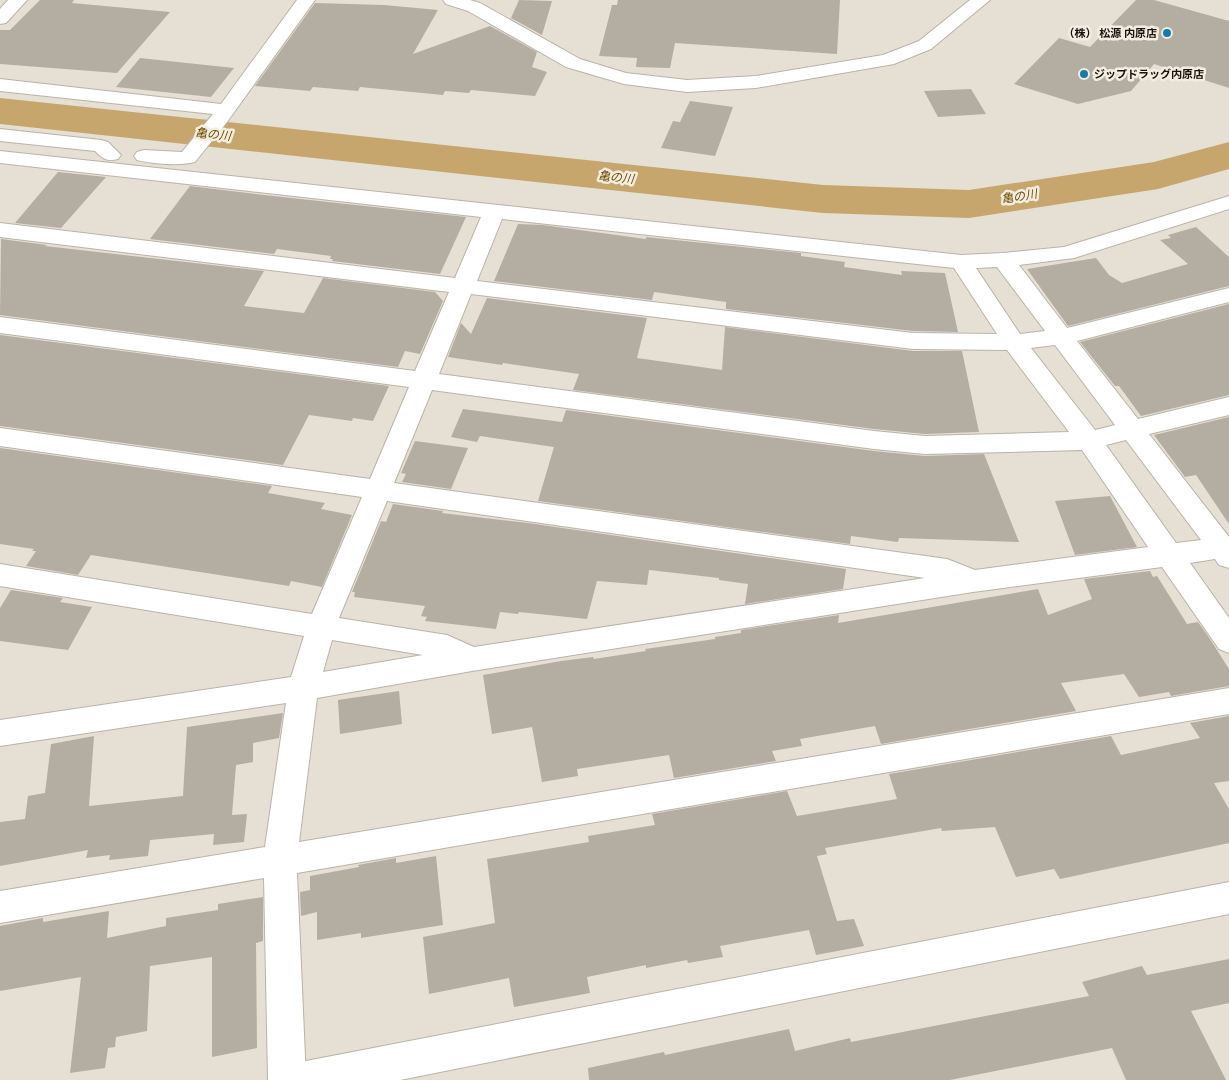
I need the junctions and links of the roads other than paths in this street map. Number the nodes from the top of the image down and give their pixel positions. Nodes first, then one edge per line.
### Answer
1 (18, 0) edge
2 (306, 0) edge
3 (452, 0) edge
4 (981, 0) edge
5 (0, 18) edge
6 (0, 85) edge
7 (223, 114) junction
8 (0, 135) edge
9 (111, 155) junction
10 (0, 157) edge
11 (1229, 202) edge
12 (494, 212) junction
13 (0, 230) edge
14 (1004, 260) junction
15 (961, 262) junction
16 (463, 287) junction
17 (1229, 296) edge
18 (0, 325) edge
19 (1062, 337) junction
20 (1014, 342) junction
21 (424, 381) junction
22 (1229, 406) edge
23 (1132, 429) junction
24 (0, 437) edge
25 (1090, 441) junction
26 (378, 490) junction
27 (1227, 551) edge
28 (1170, 555) junction
29 (0, 575) edge
30 (973, 581) junction
31 (322, 626) junction
32 (1229, 641) edge
33 (472, 659) junction
34 (303, 688) junction
35 (1229, 701) edge
36 (0, 733) edge
37 (280, 859) junction
38 (1229, 898) edge
39 (0, 907) edge
40 (287, 1080) edge
41 (306, 1080) edge

1 - 5 street
2 - 7 street
3 - 4 street
6 - 7 street
7 - 9 street
8 - 9 street
9 - 10 street
10 - 12 street
11 - 14 street
12 - 15 street
12 - 16 street
13 - 16 street
14 - 15 street
14 - 19 street
15 - 20 street
16 - 20 street
16 - 21 street
17 - 19 street
18 - 21 street
19 - 20 street
19 - 23 street
20 - 25 street
21 - 25 street
21 - 26 street
22 - 23 street
23 - 25 street
23 - 27 street
24 - 26 street
25 - 28 street
26 - 30 street
26 - 31 street
27 - 28 street
28 - 30 street
28 - 32 street
29 - 31 street
30 - 33 street
31 - 33 street
31 - 34 street
33 - 34 street
34 - 36 street
34 - 37 street
35 - 37 street
37 - 39 street
37 - 40 street
38 - 41 street

